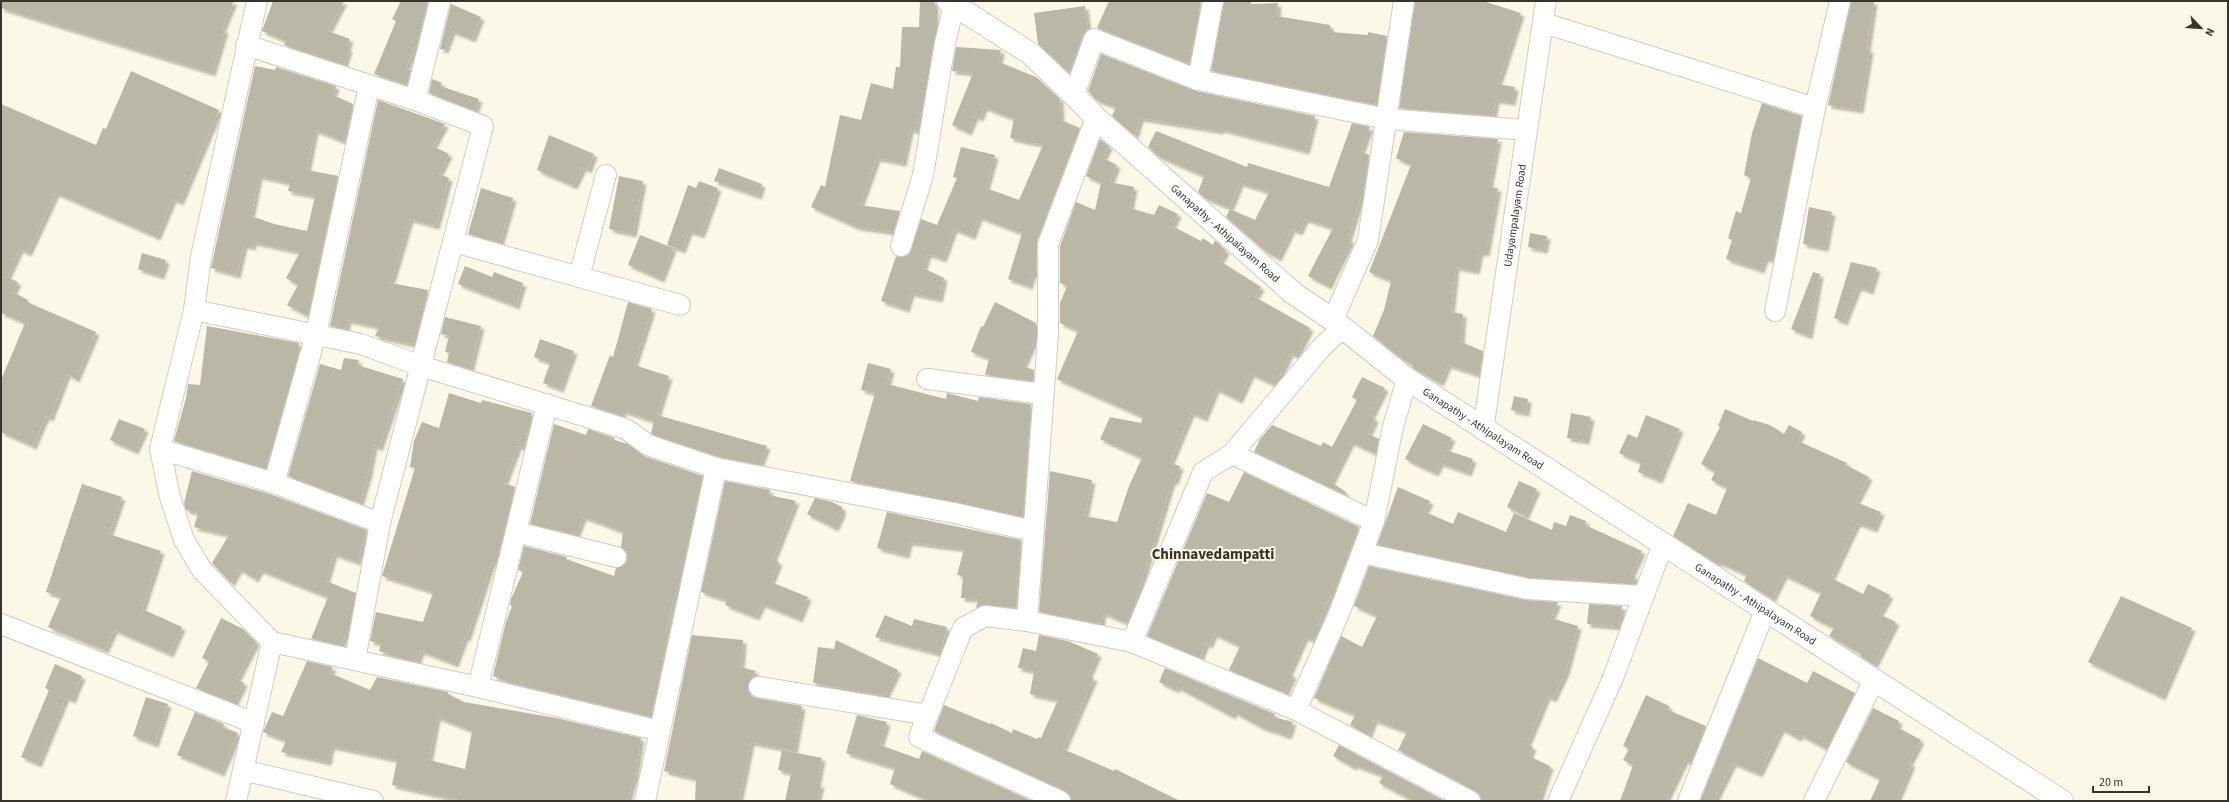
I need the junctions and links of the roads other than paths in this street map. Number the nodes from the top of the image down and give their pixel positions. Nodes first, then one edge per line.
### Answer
1 (257, 1) edge
2 (440, 1) edge
3 (1213, 1) edge
4 (1404, 1) edge
5 (1546, 1) edge
6 (1840, 1) edge
7 (952, 2) edge
8 (1544, 23) junction
9 (246, 45) junction
10 (1198, 80) junction
11 (369, 86) junction
12 (1074, 95) junction
13 (415, 100) junction
14 (1815, 108) junction
15 (1096, 118) junction
16 (1387, 119) junction
17 (1527, 130) junction
18 (606, 175) dead end
19 (454, 242) junction
20 (901, 246) dead end
21 (579, 277) junction
22 (680, 305) dead end
23 (194, 310) junction
24 (1776, 311) dead end
25 (1337, 324) junction
26 (316, 334) junction
27 (421, 366) junction
28 (1407, 379) junction
29 (927, 380) dead end
30 (1043, 394) junction
31 (547, 404) junction
32 (1484, 430) junction
33 (160, 449) junction
34 (1232, 454) junction
35 (716, 468) junction
36 (274, 483) junction
37 (1374, 521) junction
38 (380, 523) junction
39 (1034, 531) junction
40 (516, 532) junction
41 (1663, 544) junction
42 (1362, 553) junction
43 (616, 557) dead end
44 (1643, 596) junction
45 (1765, 611) junction
46 (1027, 621) junction
47 (1, 624) edge
48 (272, 642) junction
49 (1132, 642) junction
50 (355, 660) junction
51 (1874, 680) junction
52 (759, 686) dead end
53 (478, 687) junction
54 (1296, 710) junction
55 (928, 715) junction
56 (254, 723) junction
57 (660, 731) junction
58 (243, 770) junction
59 (236, 801) edge
60 (373, 801) edge
61 (645, 801) edge
62 (1060, 801) edge
63 (1470, 801) edge
64 (1558, 801) edge
65 (1688, 801) edge
66 (1814, 801) edge
67 (2062, 801) edge

1 - 9 street
2 - 13 street
3 - 10 street
4 - 16 street
5 - 8 street, Udayampalayam Road
6 - 14 street
7 - 12 main road, Ganapathy - Athipalayam Road
7 - 20 street
8 - 14 street
8 - 17 street, Udayampalayam Road
9 - 11 street
9 - 23 street
10 - 12 street
10 - 16 street
11 - 13 street
11 - 26 street
12 - 15 main road, Ganapathy - Athipalayam Road
13 - 19 street
14 - 24 street
15 - 25 main road, Ganapathy - Athipalayam Road
15 - 30 street
16 - 17 street
16 - 25 street
17 - 32 street, Udayampalayam Road
18 - 21 street
19 - 21 street
19 - 27 street
21 - 22 street
23 - 26 street
23 - 33 street
25 - 28 main road, Ganapathy - Athipalayam Road
25 - 34 street
26 - 27 street
26 - 36 street
27 - 31 street
27 - 38 street
28 - 32 main road, Ganapathy - Athipalayam Road
28 - 37 street
29 - 30 street
30 - 39 street
31 - 35 street
31 - 40 street
32 - 41 main road, Ganapathy - Athipalayam Road
33 - 36 street
33 - 48 street
34 - 37 street
34 - 49 street
35 - 39 street
35 - 57 street
36 - 38 street
37 - 42 street
38 - 50 street
39 - 46 street
40 - 43 street
40 - 53 street
41 - 44 street
41 - 45 main road, Ganapathy - Athipalayam Road
42 - 44 street
42 - 54 street
44 - 64 street
45 - 51 main road, Ganapathy - Athipalayam Road
45 - 65 street
46 - 49 street
46 - 55 street
47 - 56 street
48 - 50 street
48 - 56 street
49 - 54 street
50 - 53 street
51 - 66 street
51 - 67 main road, Ganapathy - Athipalayam Road
52 - 55 street
53 - 57 street
54 - 63 street
55 - 62 street
56 - 58 street
57 - 61 street
58 - 59 street
58 - 60 street

